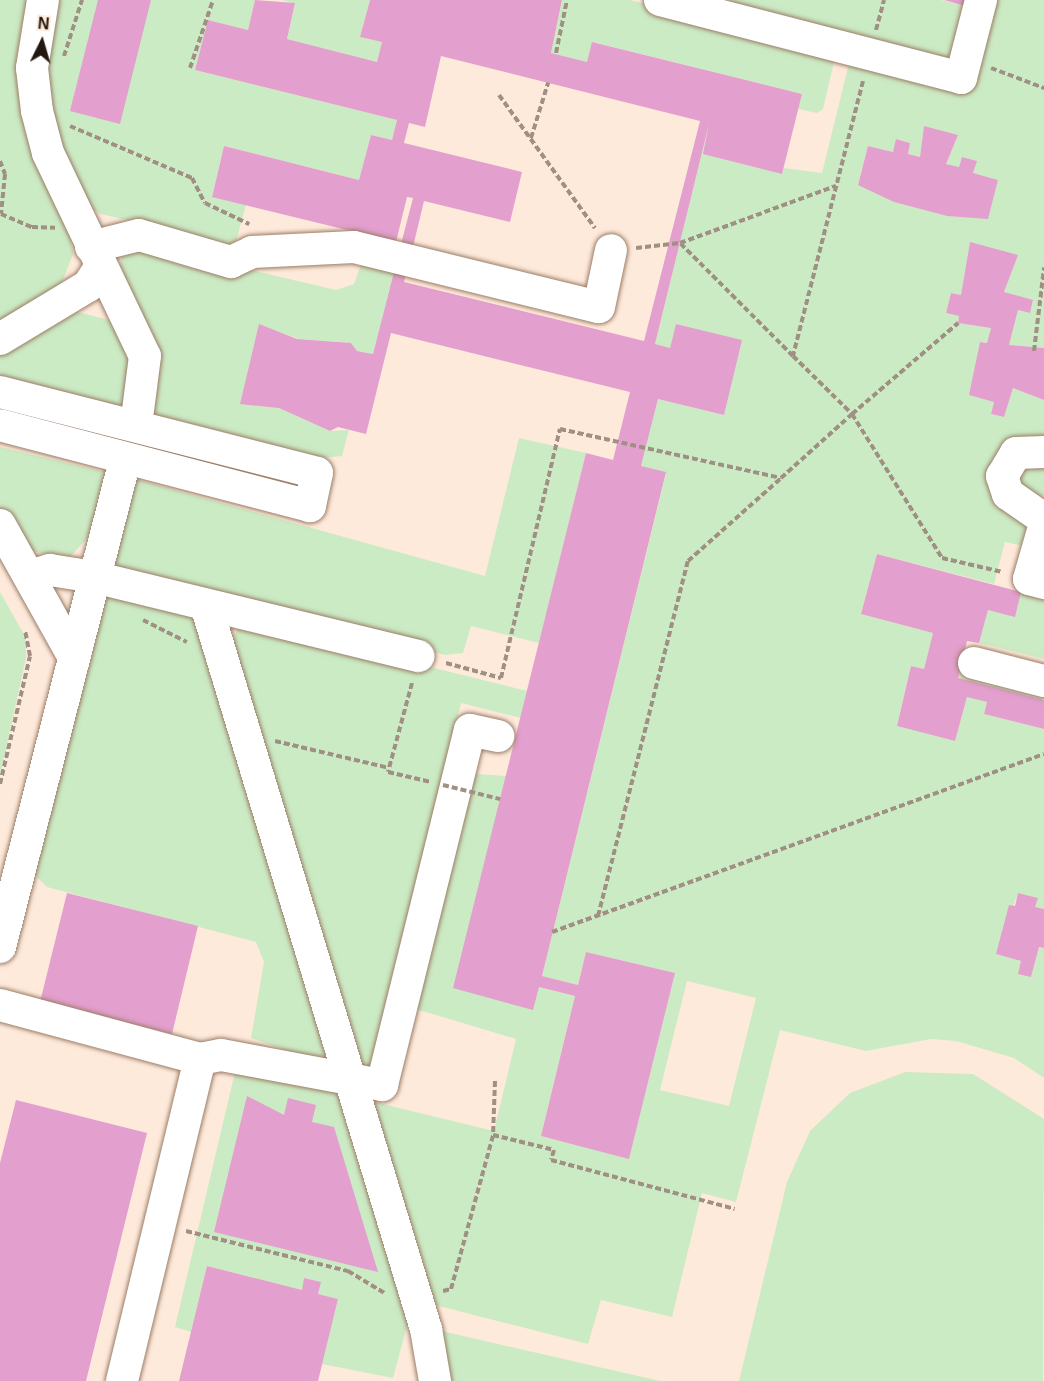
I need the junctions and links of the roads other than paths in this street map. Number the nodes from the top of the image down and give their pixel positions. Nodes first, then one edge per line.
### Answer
1 (43, 0) edge
2 (660, 0) edge
3 (981, 0) edge
4 (91, 248) junction
5 (611, 250) road end
6 (0, 339) edge
7 (0, 392) edge
8 (138, 411) dead end
9 (0, 425) edge
10 (1044, 452) edge
11 (121, 476) dead end
12 (1044, 519) edge
13 (0, 525) edge
14 (1044, 527) edge
15 (30, 576) junction
16 (94, 577) junction
17 (1036, 581) edge
18 (206, 605) junction
19 (72, 654) junction
20 (419, 656) road end
21 (974, 663) dead end
22 (1044, 681) edge
23 (498, 736) dead end
24 (0, 947) edge
25 (0, 1005) edge
26 (200, 1059) junction
27 (350, 1078) junction
28 (122, 1381) edge
29 (435, 1381) edge

1 - 4 lane
2 - 3 lane
4 - 5 lane
4 - 6 lane
4 - 8 lane
7 - 9 lane
10 - 12 lane
11 - 16 lane
13 - 15 lane
14 - 17 lane
15 - 16 lane
15 - 19 lane
16 - 18 lane
16 - 19 lane
18 - 20 lane
18 - 27 lane
19 - 24 lane
21 - 22 lane
23 - 27 lane
25 - 26 lane
26 - 27 lane
26 - 28 lane
27 - 29 lane

